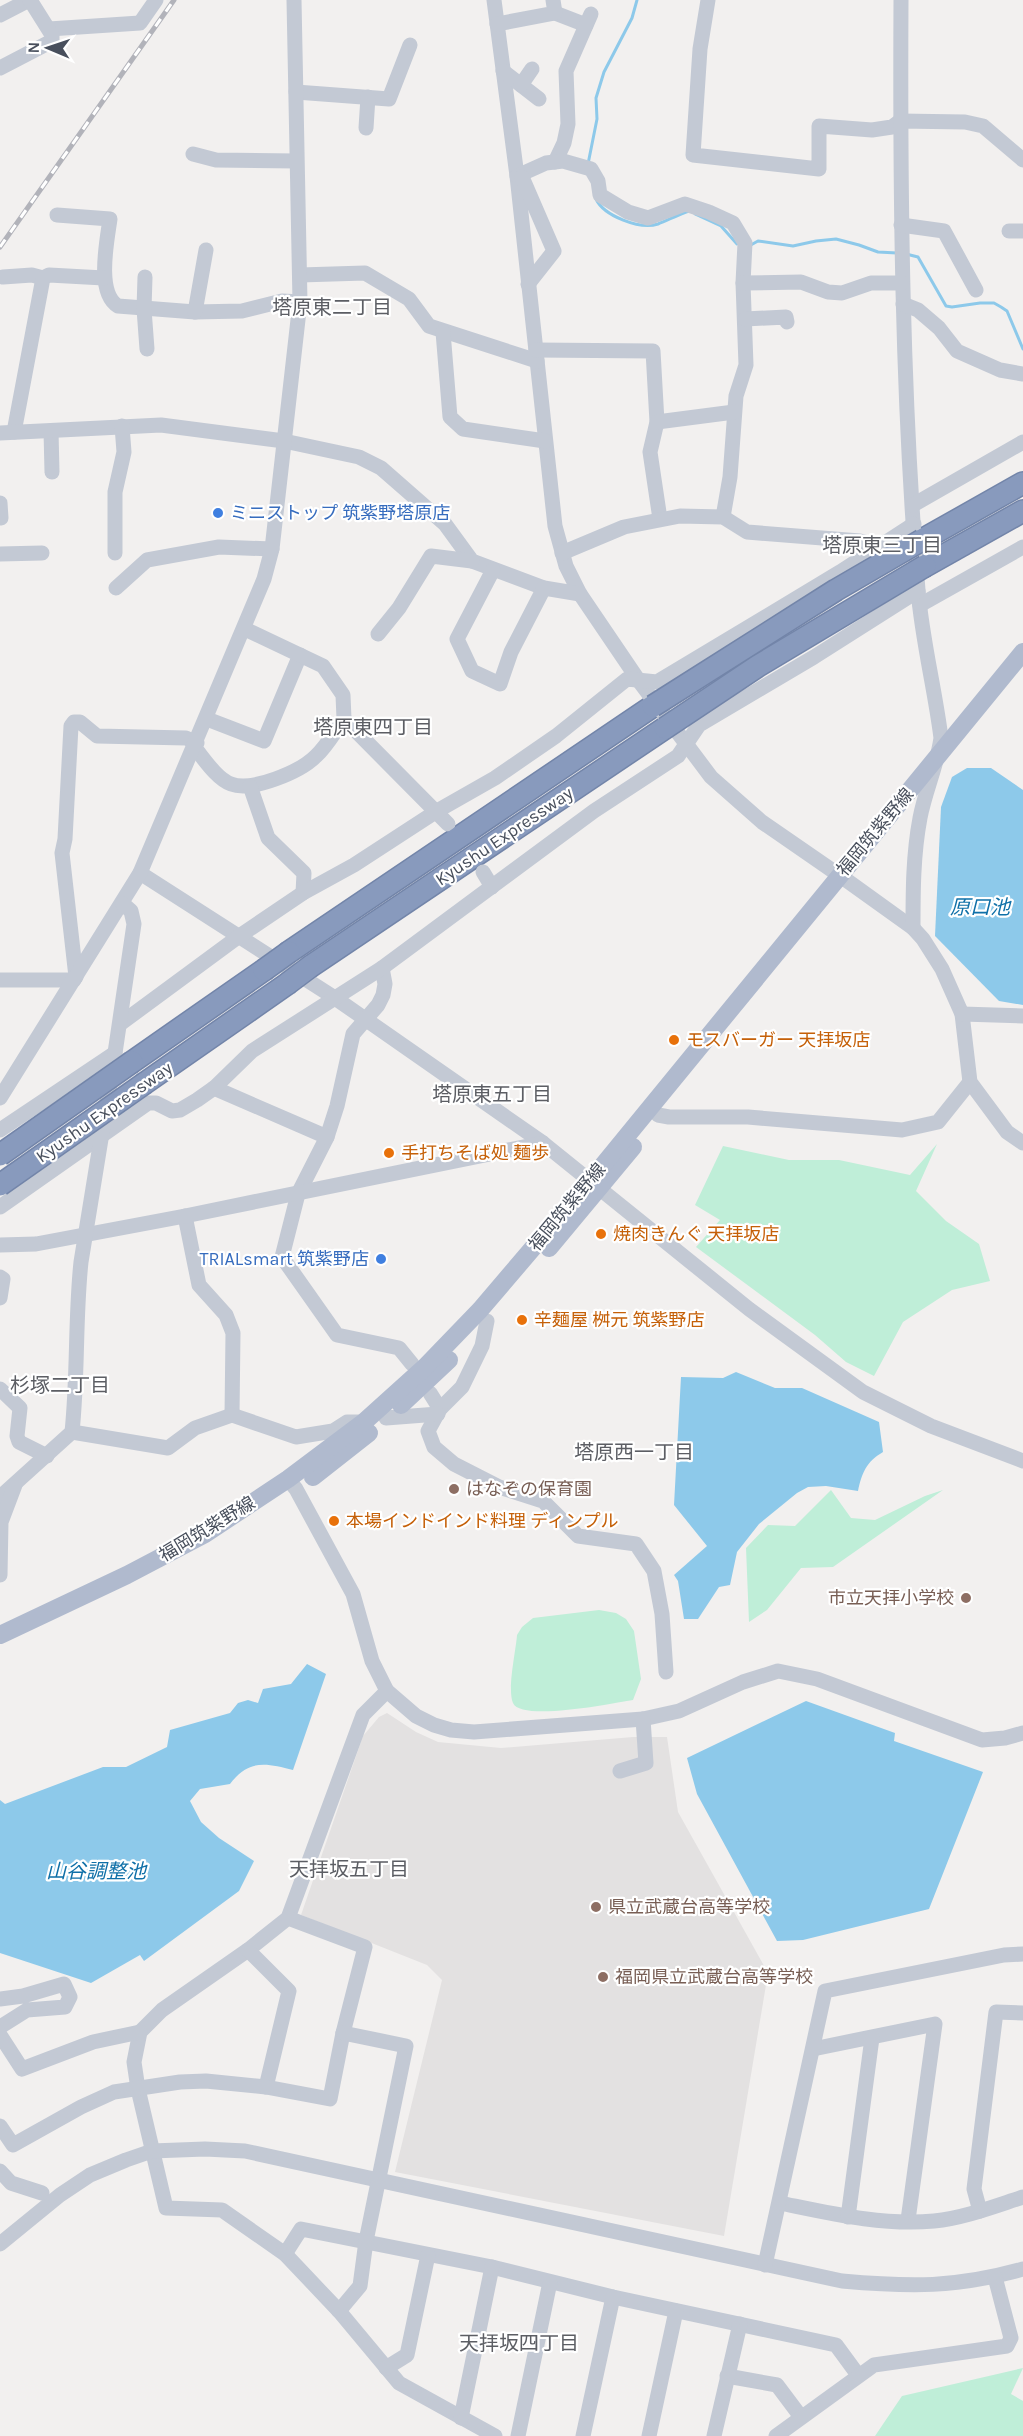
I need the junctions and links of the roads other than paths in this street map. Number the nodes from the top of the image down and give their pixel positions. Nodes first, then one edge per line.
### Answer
1 (29, 0) edge
2 (156, 0) edge
3 (294, 0) edge
4 (708, 0) edge
5 (901, 0) edge
6 (491, 1) edge
7 (554, 7) edge
8 (0, 15) edge
9 (497, 24) junction
10 (49, 29) junction
11 (410, 45) dead end
12 (0, 68) edge
13 (532, 69) dead end
14 (503, 71) junction
15 (520, 85) junction
16 (296, 92) junction
17 (368, 98) junction
18 (538, 99) dead end
19 (900, 121) junction
20 (366, 128) dead end
21 (194, 154) dead end
22 (296, 160) junction
23 (1023, 160) edge
24 (555, 162) junction
25 (519, 175) junction
26 (57, 215) dead end
27 (901, 225) junction
28 (206, 250) dead end
29 (300, 275) junction
30 (3, 277) dead end
31 (145, 277) dead end
32 (43, 278) junction
33 (104, 278) junction
34 (743, 283) junction
35 (902, 283) junction
36 (528, 284) junction
37 (976, 290) dead end
38 (300, 302) junction
39 (903, 304) junction
40 (144, 309) junction
41 (195, 312) junction
42 (745, 319) junction
43 (787, 322) dead end
44 (443, 332) junction
45 (147, 349) dead end
46 (537, 355) junction
47 (1023, 374) edge
48 (734, 412) junction
49 (657, 422) junction
50 (122, 426) junction
51 (51, 431) junction
52 (7, 433) edge
53 (284, 441) junction
54 (545, 441) junction
55 (1023, 442) edge
56 (52, 472) dead end
57 (1023, 483) edge
58 (0, 503) edge
59 (913, 505) junction
60 (1023, 511) edge
61 (723, 517) junction
62 (1, 518) edge
63 (660, 519) junction
64 (918, 532) junction
65 (882, 546) junction
66 (1023, 547) edge
67 (272, 549) junction
68 (42, 553) dead end
69 (115, 553) dead end
70 (562, 553) junction
71 (0, 554) edge
72 (472, 561) junction
73 (493, 570) junction
74 (116, 588) dead end
75 (544, 588) junction
76 (580, 594) junction
77 (919, 598) junction
78 (245, 628) junction
79 (378, 634) dead end
80 (1023, 652) edge
81 (300, 655) junction
82 (1023, 669) edge
83 (639, 681) junction
84 (207, 719) junction
85 (344, 719) junction
86 (686, 744) junction
87 (196, 746) junction
88 (938, 757) junction
89 (250, 786) junction
90 (926, 789) junction
91 (437, 811) junction
92 (448, 824) dead end
93 (483, 872) dead end
94 (140, 873) junction
95 (844, 878) junction
96 (492, 887) junction
97 (303, 893) junction
98 (123, 904) junction
99 (913, 928) junction
100 (238, 937) junction
101 (382, 968) junction
102 (75, 978) junction
103 (0, 980) edge
104 (335, 998) junction
105 (962, 1014) junction
106 (1023, 1016) edge
107 (365, 1019) junction
108 (120, 1024) junction
109 (124, 1058) junction
110 (970, 1082) junction
111 (214, 1088) junction
112 (0, 1098) edge
113 (658, 1115) junction
114 (0, 1130) edge
115 (101, 1137) junction
116 (327, 1137) junction
117 (543, 1143) junction
118 (1023, 1143) edge
119 (0, 1155) edge
120 (0, 1185) edge
121 (595, 1185) junction
122 (298, 1194) junction
123 (0, 1207) edge
124 (185, 1216) junction
125 (86, 1234) junction
126 (0, 1245) edge
127 (0, 1277) edge
128 (0, 1298) edge
129 (487, 1321) junction
130 (412, 1364) dead end
131 (0, 1389) edge
132 (430, 1393) dead end
133 (439, 1412) junction
134 (232, 1414) junction
135 (386, 1418) junction
136 (364, 1422) junction
137 (72, 1432) junction
138 (47, 1456) junction
139 (1021, 1460) edge
140 (292, 1484) junction
141 (15, 1485) junction
142 (0, 1497) edge
143 (0, 1575) edge
144 (0, 1635) edge
145 (0, 1647) edge
146 (666, 1672) dead end
147 (387, 1691) junction
148 (643, 1719) junction
149 (1023, 1733) edge
150 (620, 1771) dead end
151 (288, 1918) junction
152 (248, 1950) junction
153 (1023, 1954) edge
154 (0, 1999) edge
155 (1023, 2013) edge
156 (0, 2027) edge
157 (140, 2032) junction
158 (343, 2033) junction
159 (0, 2035) edge
160 (872, 2038) junction
161 (813, 2049) junction
162 (266, 2087) junction
163 (138, 2089) junction
164 (0, 2126) edge
165 (152, 2151) junction
166 (0, 2171) edge
167 (379, 2181) junction
168 (42, 2193) dead end
169 (1023, 2197) edge
170 (780, 2203) junction
171 (980, 2211) junction
172 (848, 2217) junction
173 (908, 2220) junction
174 (366, 2241) junction
175 (0, 2244) edge
176 (285, 2254) junction
177 (428, 2255) junction
178 (765, 2265) junction
179 (492, 2267) junction
180 (1023, 2269) edge
181 (995, 2277) junction
182 (550, 2282) junction
183 (613, 2297) junction
184 (339, 2311) junction
185 (676, 2311) junction
186 (740, 2324) junction
187 (386, 2368) junction
188 (858, 2375) junction
189 (728, 2376) junction
190 (801, 2417) junction
191 (461, 2418) junction
192 (495, 2436) edge
193 (518, 2436) edge
194 (584, 2436) edge
195 (649, 2436) edge
196 (714, 2436) edge
197 (776, 2436) edge

1 - 8 street
1 - 10 street
2 - 10 street
3 - 16 street
4 - 19 street
5 - 19 street
6 - 9 street
7 - 9 street
7 - 24 street
9 - 14 street
10 - 12 street
11 - 17 street
13 - 15 street
14 - 15 street
14 - 25 street
15 - 18 street
16 - 17 street
16 - 22 street
17 - 20 street
19 - 23 street
19 - 27 street
21 - 22 street
22 - 29 street
24 - 25 street
24 - 34 street
25 - 36 street
25 - 36 street
26 - 33 street
27 - 35 street
27 - 37 street
28 - 41 street
29 - 38 street
29 - 44 street
30 - 32 street
31 - 40 street
32 - 33 street
32 - 52 street
33 - 40 street
34 - 35 street
34 - 42 street
35 - 39 street
36 - 46 street
38 - 41 street
38 - 53 street
39 - 47 street
39 - 59 street
40 - 41 street
40 - 45 street
42 - 43 street
42 - 48 street
44 - 46 street
44 - 54 street
46 - 49 street
46 - 54 street
48 - 49 street
48 - 61 street
49 - 63 street
50 - 51 street
50 - 53 street
50 - 69 street
51 - 52 street
51 - 56 street
53 - 67 street
53 - 72 street
54 - 70 street
55 - 59 street
57 - 64 highway, Kyushu Expressway
58 - 62 street
59 - 64 street
60 - 120 highway, Kyushu Expressway, bridge
61 - 63 street
61 - 65 street
63 - 70 street
64 - 65 street
64 - 77 street
64 - 109 highway, Kyushu Expressway, bridge
65 - 83 street
66 - 77 street
67 - 74 street
67 - 78 street
68 - 71 street
70 - 76 street
72 - 73 street
72 - 79 street
73 - 75 street
73 - 75 street
75 - 76 street
76 - 83 street
77 - 86 street
77 - 88 street
78 - 81 street
78 - 84 street
80 - 88 main road, 福岡筑紫野線
81 - 84 street
81 - 85 street
82 - 90 main road, 福岡筑紫野線
83 - 86 street
83 - 91 street
84 - 87 street
85 - 89 street
85 - 91 street
86 - 95 street
86 - 96 street
87 - 89 street
87 - 94 street
87 - 102 street
88 - 90 street
88 - 95 main road, 福岡筑紫野線
89 - 97 street
90 - 95 main road, 福岡筑紫野線
90 - 99 street
91 - 92 street
91 - 97 street
93 - 96 street
94 - 98 street
94 - 100 street
95 - 99 street
95 - 113 main road, 福岡筑紫野線
95 - 121 main road, 福岡筑紫野線
96 - 101 street
97 - 100 street
98 - 102 street
98 - 108 street
99 - 105 street
100 - 104 street
100 - 108 street
101 - 104 street
101 - 107 street
102 - 103 street
102 - 112 street
104 - 107 street
104 - 111 street
105 - 106 street
105 - 110 street
107 - 116 street
107 - 117 street
108 - 109 street
109 - 114 street
109 - 115 street
109 - 119 highway, Kyushu Expressway, bridge
110 - 113 street
110 - 118 street
111 - 115 street
111 - 116 street
113 - 121 main road, 福岡筑紫野線
115 - 123 street
115 - 125 street
116 - 122 street
117 - 121 street
117 - 122 street
121 - 129 main road, 福岡筑紫野線
121 - 136 main road, 福岡筑紫野線
121 - 139 street
122 - 124 street
122 - 130 street
124 - 125 street
124 - 134 street
125 - 126 street
125 - 137 street
127 - 128 street
129 - 133 street
129 - 135 main road, 福岡筑紫野線
131 - 138 street
132 - 133 street
133 - 135 street
133 - 146 street
134 - 136 street
134 - 137 street
135 - 140 main road, 福岡筑紫野線
136 - 140 main road, 福岡筑紫野線
137 - 138 street
138 - 141 street
140 - 144 main road, 福岡筑紫野線
140 - 145 main road, 福岡筑紫野線
140 - 147 street
141 - 142 street
141 - 143 street
147 - 148 street
147 - 151 street
148 - 149 street
148 - 150 street
151 - 152 street
151 - 158 street
152 - 157 street
152 - 162 street
153 - 161 street
154 - 156 street
155 - 171 street
157 - 159 street
157 - 163 street
158 - 162 street
158 - 167 street
160 - 161 street
160 - 172 street
160 - 173 street
161 - 170 street
162 - 163 street
163 - 164 street
163 - 165 street
165 - 167 street
165 - 175 street
165 - 176 street
166 - 168 street
167 - 174 street
167 - 178 street
169 - 171 street
170 - 172 street
170 - 178 street
171 - 173 street
172 - 173 street
174 - 176 street
174 - 177 street
174 - 184 street
176 - 184 street
177 - 179 street
177 - 187 street
178 - 181 street
179 - 182 street
179 - 191 street
180 - 181 street
181 - 188 street
182 - 183 street
182 - 193 street
183 - 185 street
183 - 194 street
184 - 187 street
185 - 186 street
185 - 195 street
186 - 188 street
186 - 189 street
187 - 191 street
188 - 190 street
189 - 190 street
189 - 196 street
190 - 197 street
191 - 192 street

